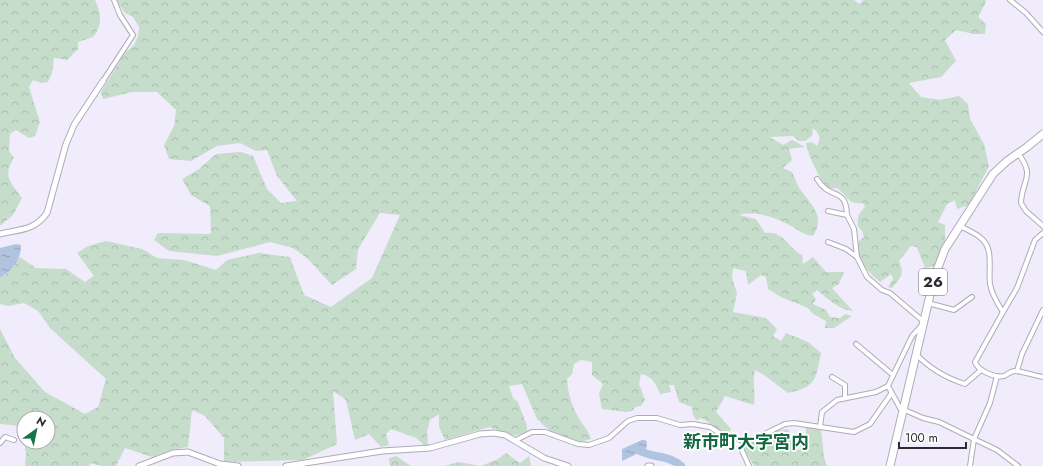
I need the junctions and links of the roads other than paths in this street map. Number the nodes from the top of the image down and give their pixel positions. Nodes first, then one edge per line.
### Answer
1 (114, 0) edge
2 (1010, 0) edge
3 (1043, 32) edge
4 (103, 81) joint
5 (1043, 134) edge
6 (1018, 153) junction
7 (817, 179) dead end
8 (828, 211) dead end
9 (847, 215) junction
10 (960, 226) junction
11 (1043, 226) edge
12 (1043, 233) edge
13 (0, 234) edge
14 (828, 242) dead end
15 (857, 257) junction
16 (972, 297) dead end
17 (928, 303) junction
18 (1043, 310) edge
19 (1003, 312) junction
20 (922, 323) junction
21 (856, 344) dead end
22 (916, 353) junction
23 (981, 370) junction
24 (1017, 371) junction
25 (893, 375) junction
26 (997, 376) junction
27 (832, 377) dead end
28 (1043, 377) edge
29 (888, 386) junction
30 (891, 394) junction
31 (845, 398) junction
32 (903, 408) junction
33 (820, 427) junction
34 (974, 438) junction
35 (14, 440) dead end
36 (516, 440) junction
37 (0, 443) edge
38 (740, 446) junction
39 (149, 464) edge
40 (139, 466) edge
41 (238, 466) edge
42 (286, 466) edge
43 (568, 466) edge
44 (749, 466) edge
45 (890, 466) edge
46 (970, 466) edge
47 (1018, 466) edge

1 - 4 street
2 - 3 street
4 - 13 street
5 - 6 main road, 26
6 - 10 main road, 26
6 - 11 street
7 - 9 street
8 - 9 street
9 - 15 street
10 - 17 main road, 26
10 - 19 street
12 - 19 street
14 - 15 street
15 - 20 street
16 - 17 street
17 - 20 main road, 26
18 - 24 street
19 - 23 street
20 - 22 main road, 26
20 - 25 street
21 - 25 street
22 - 23 street
22 - 32 main road, 26
23 - 26 street
24 - 26 street
24 - 28 street
25 - 29 street
26 - 34 street
27 - 31 street
29 - 30 street
29 - 31 street
30 - 32 street
30 - 33 street
31 - 33 street
32 - 34 street
32 - 45 main road, 26
33 - 38 street
34 - 46 street
34 - 47 street
35 - 37 street
36 - 38 street
36 - 42 street
36 - 43 street
38 - 44 street
39 - 40 street
39 - 41 street

